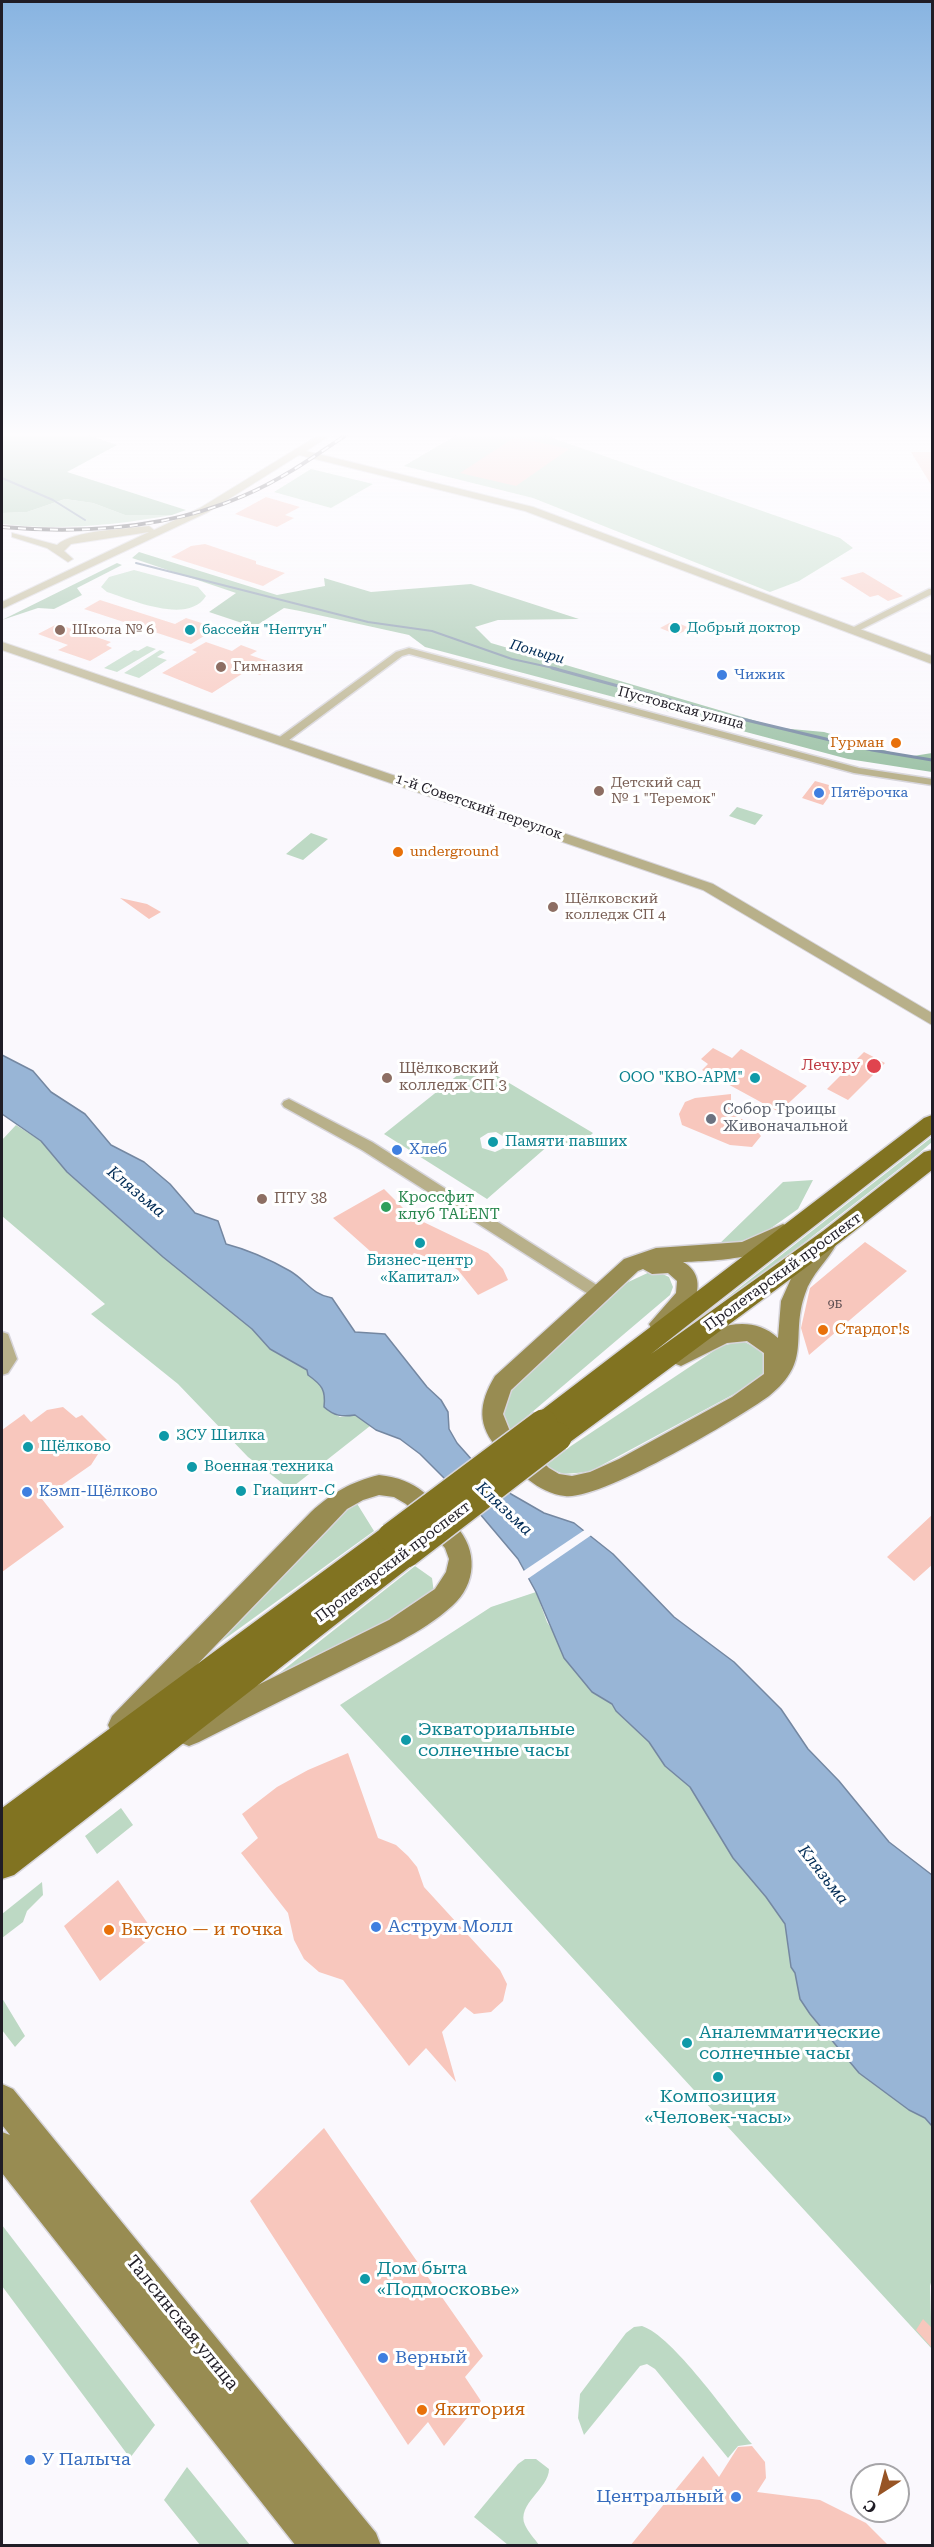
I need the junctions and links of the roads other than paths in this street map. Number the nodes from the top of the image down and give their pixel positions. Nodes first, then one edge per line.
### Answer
1 (57, 552) edge
2 (644, 552) edge
3 (115, 553) edge
4 (61, 554) junction
5 (99, 560) junction
6 (48, 584) junction
7 (933, 591) edge
8 (2, 606) edge
9 (853, 630) junction
10 (2, 646) edge
11 (933, 660) edge
12 (281, 741) junction
13 (933, 782) edge
14 (933, 1020) edge
15 (289, 1104) dead end
16 (933, 1123) edge
17 (933, 1158) edge
18 (805, 1220) junction
19 (831, 1237) junction
20 (605, 1287) junction
21 (2, 1338) edge
22 (2, 1368) edge
23 (774, 1380) junction
24 (578, 1409) junction
25 (91, 1778) junction
26 (2, 1827) edge
27 (2, 1863) edge
28 (2, 2100) edge
29 (2, 2148) edge
30 (320, 2546) edge
31 (363, 2546) edge

1 - 4 street
2 - 9 street
3 - 5 street
4 - 5 street
4 - 6 street
5 - 6 street
6 - 8 street
7 - 9 street
9 - 11 street
10 - 12 street, 1-й Советский переулок
12 - 13 street, Пустовская улица
12 - 14 street, 1-й Советский переулок
15 - 20 street
16 - 18 main road, Пролетарский проспект
17 - 19 main road, Пролетарский проспект
18 - 20 main road
18 - 24 main road, Пролетарский проспект
19 - 23 main road
19 - 24 main road, Пролетарский проспект
20 - 23 main road
20 - 24 main road
21 - 22 street
23 - 24 main road
24 - 25 main road, Пролетарский проспект, bridge
25 - 25 main road
25 - 26 main road, Пролетарский проспект
25 - 27 main road, Пролетарский проспект
28 - 31 main road, Талсинская улица
29 - 30 main road, Талсинская улица

